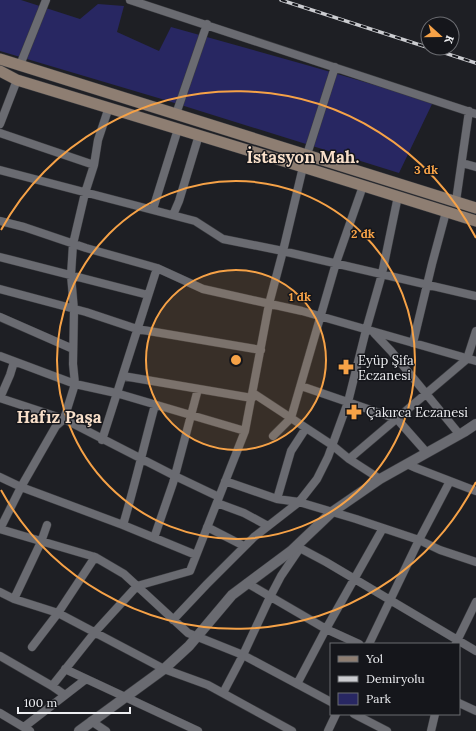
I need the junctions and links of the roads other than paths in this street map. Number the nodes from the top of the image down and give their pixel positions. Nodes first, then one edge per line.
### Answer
1 (46, 0) edge
2 (130, 0) edge
3 (206, 24) junction
4 (0, 59) edge
5 (20, 65) junction
6 (335, 67) junction
7 (0, 71) edge
8 (17, 80) junction
9 (109, 108) junction
10 (472, 112) edge
11 (176, 114) junction
12 (0, 124) edge
13 (178, 129) junction
14 (0, 133) edge
15 (199, 135) junction
16 (307, 155) junction
17 (462, 163) junction
18 (94, 165) junction
19 (303, 167) junction
20 (476, 167) edge
21 (0, 170) edge
22 (363, 186) junction
23 (85, 193) junction
24 (398, 196) junction
25 (456, 201) junction
26 (476, 208) edge
27 (153, 210) junction
28 (446, 212) junction
29 (173, 215) junction
30 (0, 221) edge
31 (476, 221) edge
32 (73, 244) junction
33 (283, 251) junction
34 (0, 257) edge
35 (336, 263) junction
36 (157, 268) junction
37 (382, 274) junction
38 (71, 275) junction
39 (428, 284) junction
40 (0, 289) edge
41 (148, 295) junction
42 (476, 296) edge
43 (269, 304) junction
44 (74, 310) junction
45 (320, 316) junction
46 (0, 317) edge
47 (137, 329) junction
48 (370, 331) junction
49 (476, 331) edge
50 (413, 344) junction
51 (73, 349) junction
52 (261, 350) junction
53 (0, 356) edge
54 (467, 359) junction
55 (476, 361) edge
56 (14, 362) junction
57 (123, 376) junction
58 (75, 384) junction
59 (301, 386) junction
60 (198, 389) junction
61 (116, 393) junction
62 (426, 394) junction
63 (252, 396) junction
64 (0, 398) edge
65 (348, 402) junction
66 (155, 405) junction
67 (191, 415) junction
68 (291, 418) junction
69 (64, 419) junction
70 (397, 419) junction
71 (475, 426) edge
72 (306, 428) junction
73 (245, 431) junction
74 (460, 435) junction
75 (274, 436) dead end
76 (102, 440) junction
77 (332, 444) junction
78 (427, 453) junction
79 (140, 459) junction
80 (349, 460) junction
81 (407, 464) junction
82 (175, 476) junction
83 (0, 477) edge
84 (380, 478) junction
85 (225, 481) junction
86 (450, 481) junction
87 (21, 487) junction
88 (476, 491) edge
89 (277, 499) junction
90 (218, 500) junction
91 (299, 502) junction
92 (332, 512) junction
93 (47, 524) dead end
94 (123, 525) junction
95 (268, 526) junction
96 (207, 527) junction
97 (383, 528) junction
98 (0, 529) edge
99 (154, 538) junction
100 (419, 540) junction
101 (41, 542) junction
102 (244, 546) junction
103 (298, 547) junction
104 (196, 555) junction
105 (95, 557) junction
106 (476, 562) edge
107 (355, 579) junction
108 (247, 584) junction
109 (137, 586) junction
110 (0, 592) edge
111 (270, 597) junction
112 (14, 599) junction
113 (390, 600) junction
114 (476, 602) edge
115 (58, 613) junction
116 (174, 620) junction
117 (326, 629) junction
118 (95, 632) junction
119 (197, 636) junction
120 (457, 642) edge
121 (358, 643) edge
122 (369, 643) edge
123 (460, 643) edge
124 (32, 647) dead end
125 (476, 651) edge
126 (242, 655) junction
127 (0, 656) edge
128 (65, 669) junction
129 (164, 669) junction
130 (86, 679) junction
131 (297, 684) junction
132 (52, 686) junction
133 (223, 693) junction
134 (65, 696) junction
135 (125, 697) junction
136 (330, 701) edge
137 (460, 703) edge
138 (476, 711) edge
139 (0, 714) edge
140 (336, 715) edge
141 (356, 715) edge
142 (435, 715) edge
143 (91, 722) junction
144 (27, 729) edge
145 (79, 731) edge
146 (106, 731) edge
147 (198, 731) edge
148 (292, 731) edge
149 (328, 731) edge
150 (387, 731) edge
151 (431, 731) edge

1 - 5 street
2 - 3 street
3 - 6 street
3 - 11 street
4 - 5 main road
5 - 11 main road
6 - 10 street
6 - 16 street
7 - 8 main road
8 - 9 main road
8 - 12 street
9 - 13 main road
9 - 18 street
10 - 17 street
11 - 16 main road
13 - 15 main road
13 - 27 street
14 - 18 street
15 - 19 main road
15 - 29 street
16 - 19 street
16 - 25 main road
17 - 20 street
17 - 25 street
18 - 23 street
19 - 22 main road
19 - 33 street
21 - 23 street
22 - 24 main road
22 - 35 street
23 - 27 street
23 - 32 street
24 - 28 main road
24 - 37 street
25 - 26 main road
27 - 29 street
28 - 31 main road
28 - 39 street
29 - 33 street
30 - 32 street
32 - 36 street
32 - 38 street
33 - 35 street
33 - 43 street
34 - 38 street
35 - 37 street
35 - 45 street
36 - 41 street
36 - 43 street
37 - 39 street
37 - 48 street
38 - 41 street
38 - 44 street
39 - 42 street
39 - 50 street
40 - 44 street
41 - 47 street
43 - 45 street
43 - 52 street
44 - 47 street
44 - 51 street
45 - 48 street
45 - 59 street
46 - 51 street
47 - 52 street
47 - 57 street
48 - 50 street
48 - 62 street
48 - 65 street
49 - 54 street
50 - 54 street
51 - 58 street
52 - 63 street
53 - 56 street
54 - 55 street
54 - 62 street
56 - 58 street
56 - 64 street
57 - 60 street
57 - 61 street
58 - 61 street
58 - 69 street
59 - 65 street
59 - 68 street
60 - 63 street
60 - 67 street
61 - 66 street
61 - 76 street
62 - 70 street
62 - 74 street
63 - 68 street
63 - 73 street
64 - 69 street
65 - 70 street
65 - 77 street
66 - 67 street
66 - 79 street
67 - 73 street
67 - 82 street
68 - 72 street
68 - 75 street
69 - 76 street
69 - 87 street
70 - 78 street
70 - 80 street
71 - 74 street
72 - 77 street
72 - 89 street
73 - 85 street
74 - 78 street
76 - 79 street
77 - 80 street
77 - 91 street
78 - 81 street
79 - 82 street
79 - 94 street
80 - 84 street
81 - 84 street
81 - 86 street
82 - 90 street
82 - 99 street
83 - 87 street
84 - 92 street
85 - 89 street
85 - 90 street
86 - 88 street
86 - 100 street
87 - 94 street
87 - 98 street
89 - 91 street
90 - 95 street
90 - 96 street
91 - 92 street
91 - 95 street
92 - 97 street
92 - 103 street
93 - 101 street
94 - 99 street
95 - 102 street
96 - 102 street
96 - 104 street
97 - 100 street
97 - 107 street
98 - 101 street
99 - 104 street
100 - 106 street
100 - 113 street
101 - 105 street
101 - 112 street
102 - 116 street
103 - 107 street
103 - 108 street
103 - 111 street
104 - 109 street
105 - 109 street
105 - 115 street
107 - 113 street
107 - 117 street
108 - 111 street
108 - 119 street
109 - 116 street
109 - 118 street
110 - 112 street
111 - 117 street
111 - 126 street
112 - 115 street
113 - 120 street
113 - 122 street
114 - 120 street
115 - 118 street
115 - 124 street
116 - 119 street
117 - 121 street
117 - 131 street
118 - 128 street
118 - 129 street
119 - 126 street
119 - 129 street
123 - 125 street
126 - 131 street
126 - 133 street
127 - 132 street
128 - 130 street
128 - 132 street
129 - 133 street
129 - 135 street
130 - 134 street
130 - 135 street
131 - 136 street
132 - 134 street
133 - 148 street
134 - 144 street
135 - 143 street
135 - 147 street
137 - 138 street
139 - 144 street
140 - 149 street
141 - 150 street
142 - 151 street
143 - 145 street
143 - 146 street

